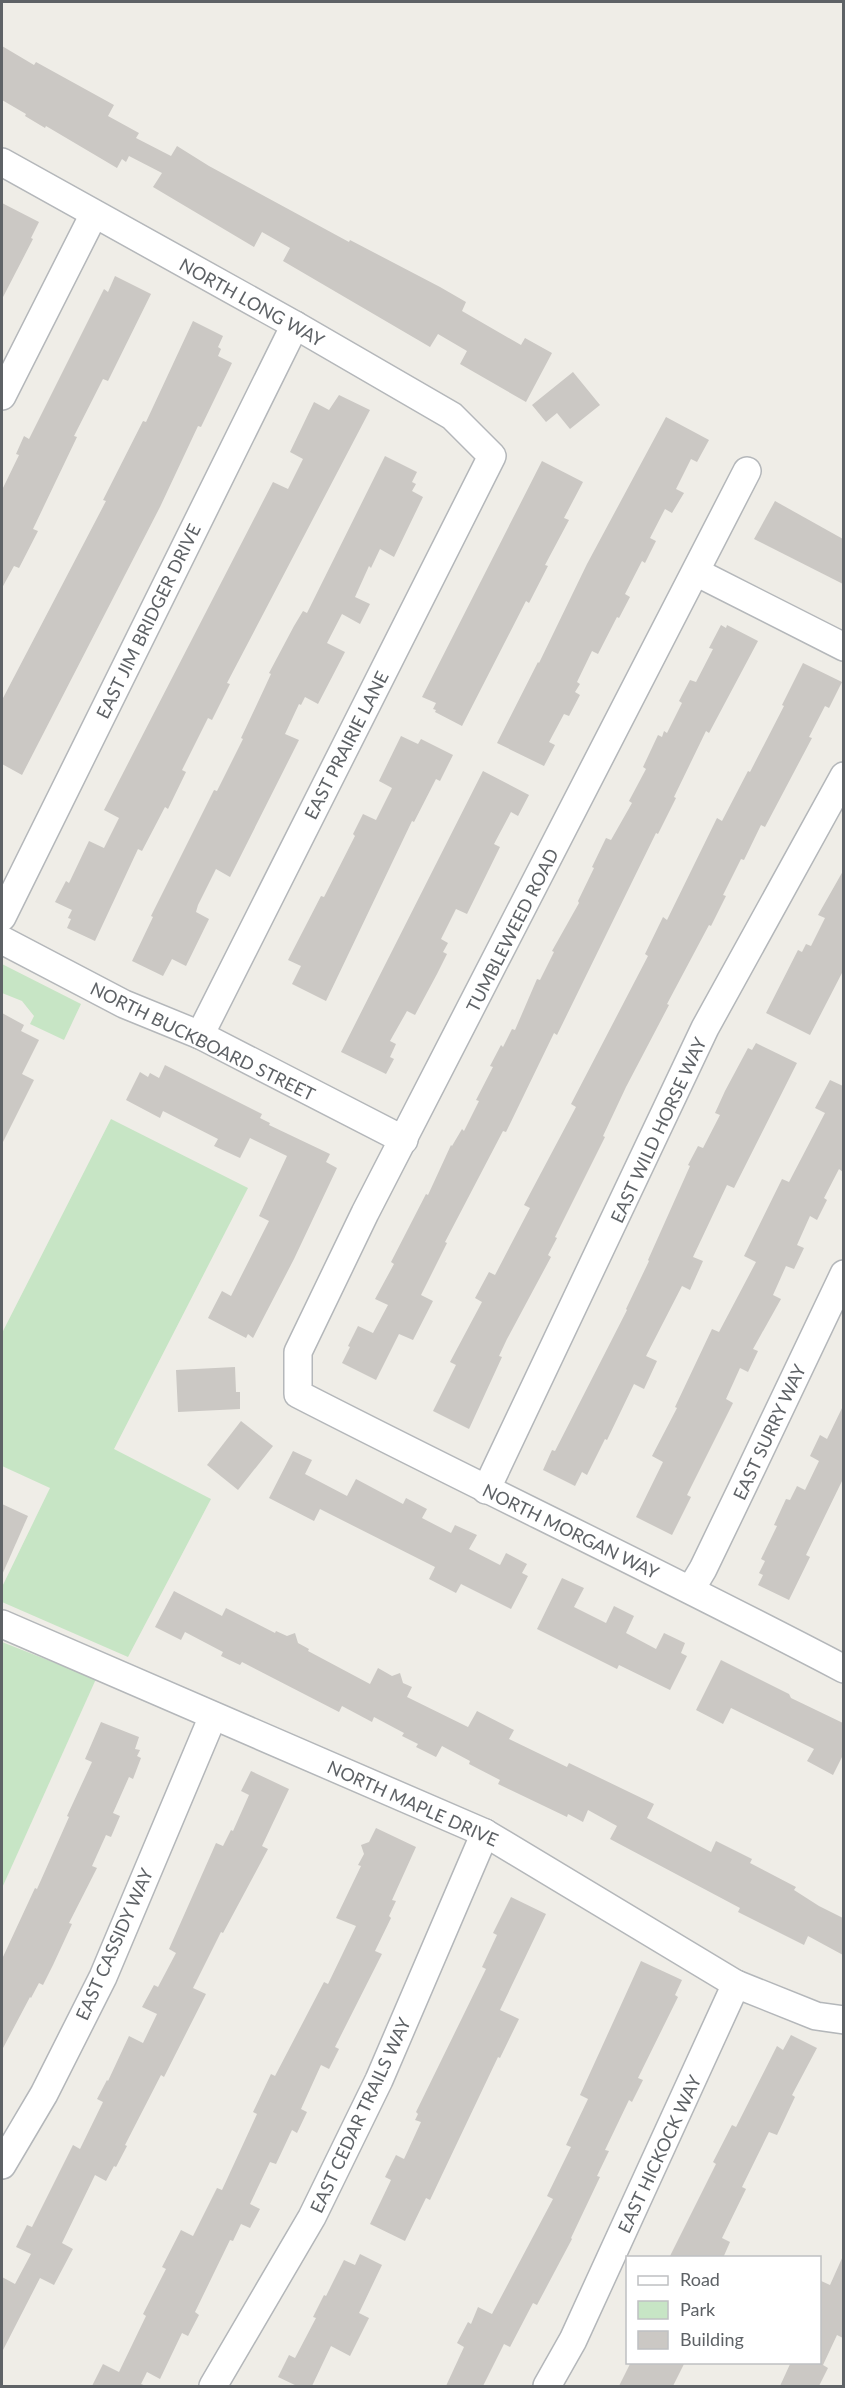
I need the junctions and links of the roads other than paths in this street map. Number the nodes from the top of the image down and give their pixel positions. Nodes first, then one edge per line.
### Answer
1 (2, 162) edge
2 (94, 214) junction
3 (295, 325) junction
4 (2, 396) edge
5 (492, 456) joint
6 (747, 471) dead end
7 (696, 572) junction
8 (843, 647) edge
9 (843, 776) edge
10 (2, 917) edge
11 (2, 940) edge
12 (200, 1035) junction
13 (404, 1140) junction
14 (843, 1274) edge
15 (298, 1395) joint
16 (486, 1490) junction
17 (691, 1589) junction
18 (2, 1624) edge
19 (843, 1669) edge
20 (213, 1716) junction
21 (485, 1833) junction
22 (736, 1984) junction
23 (843, 2020) edge
24 (2, 2165) edge
25 (213, 2386) edge
26 (547, 2386) edge

1 - 2 street, NORTH LONG WAY
2 - 3 street, NORTH LONG WAY
2 - 4 street
3 - 5 street, NORTH LONG WAY
3 - 10 street, EAST JIM BRIDGER DRIVE
5 - 12 street, EAST PRAIRIE LANE
6 - 7 street, TUMBLEWEED ROAD
7 - 8 street
7 - 13 street, TUMBLEWEED ROAD
9 - 16 street, EAST WILD HORSE WAY
11 - 12 street, NORTH BUCKBOARD STREET
12 - 13 street, NORTH BUCKBOARD STREET
13 - 15 street, TUMBLEWEED ROAD
14 - 17 street, EAST SURRY WAY
15 - 16 street, NORTH MORGAN WAY
16 - 17 street, NORTH MORGAN WAY
17 - 19 street, NORTH MORGAN WAY
18 - 20 street, NORTH MAPLE DRIVE
20 - 21 street, NORTH MAPLE DRIVE
20 - 24 street, EAST CASSIDY WAY
21 - 22 street, NORTH MAPLE DRIVE
21 - 25 street, EAST CEDAR TRAILS WAY
22 - 23 street, NORTH MAPLE DRIVE
22 - 26 street, EAST HICKOCK WAY

